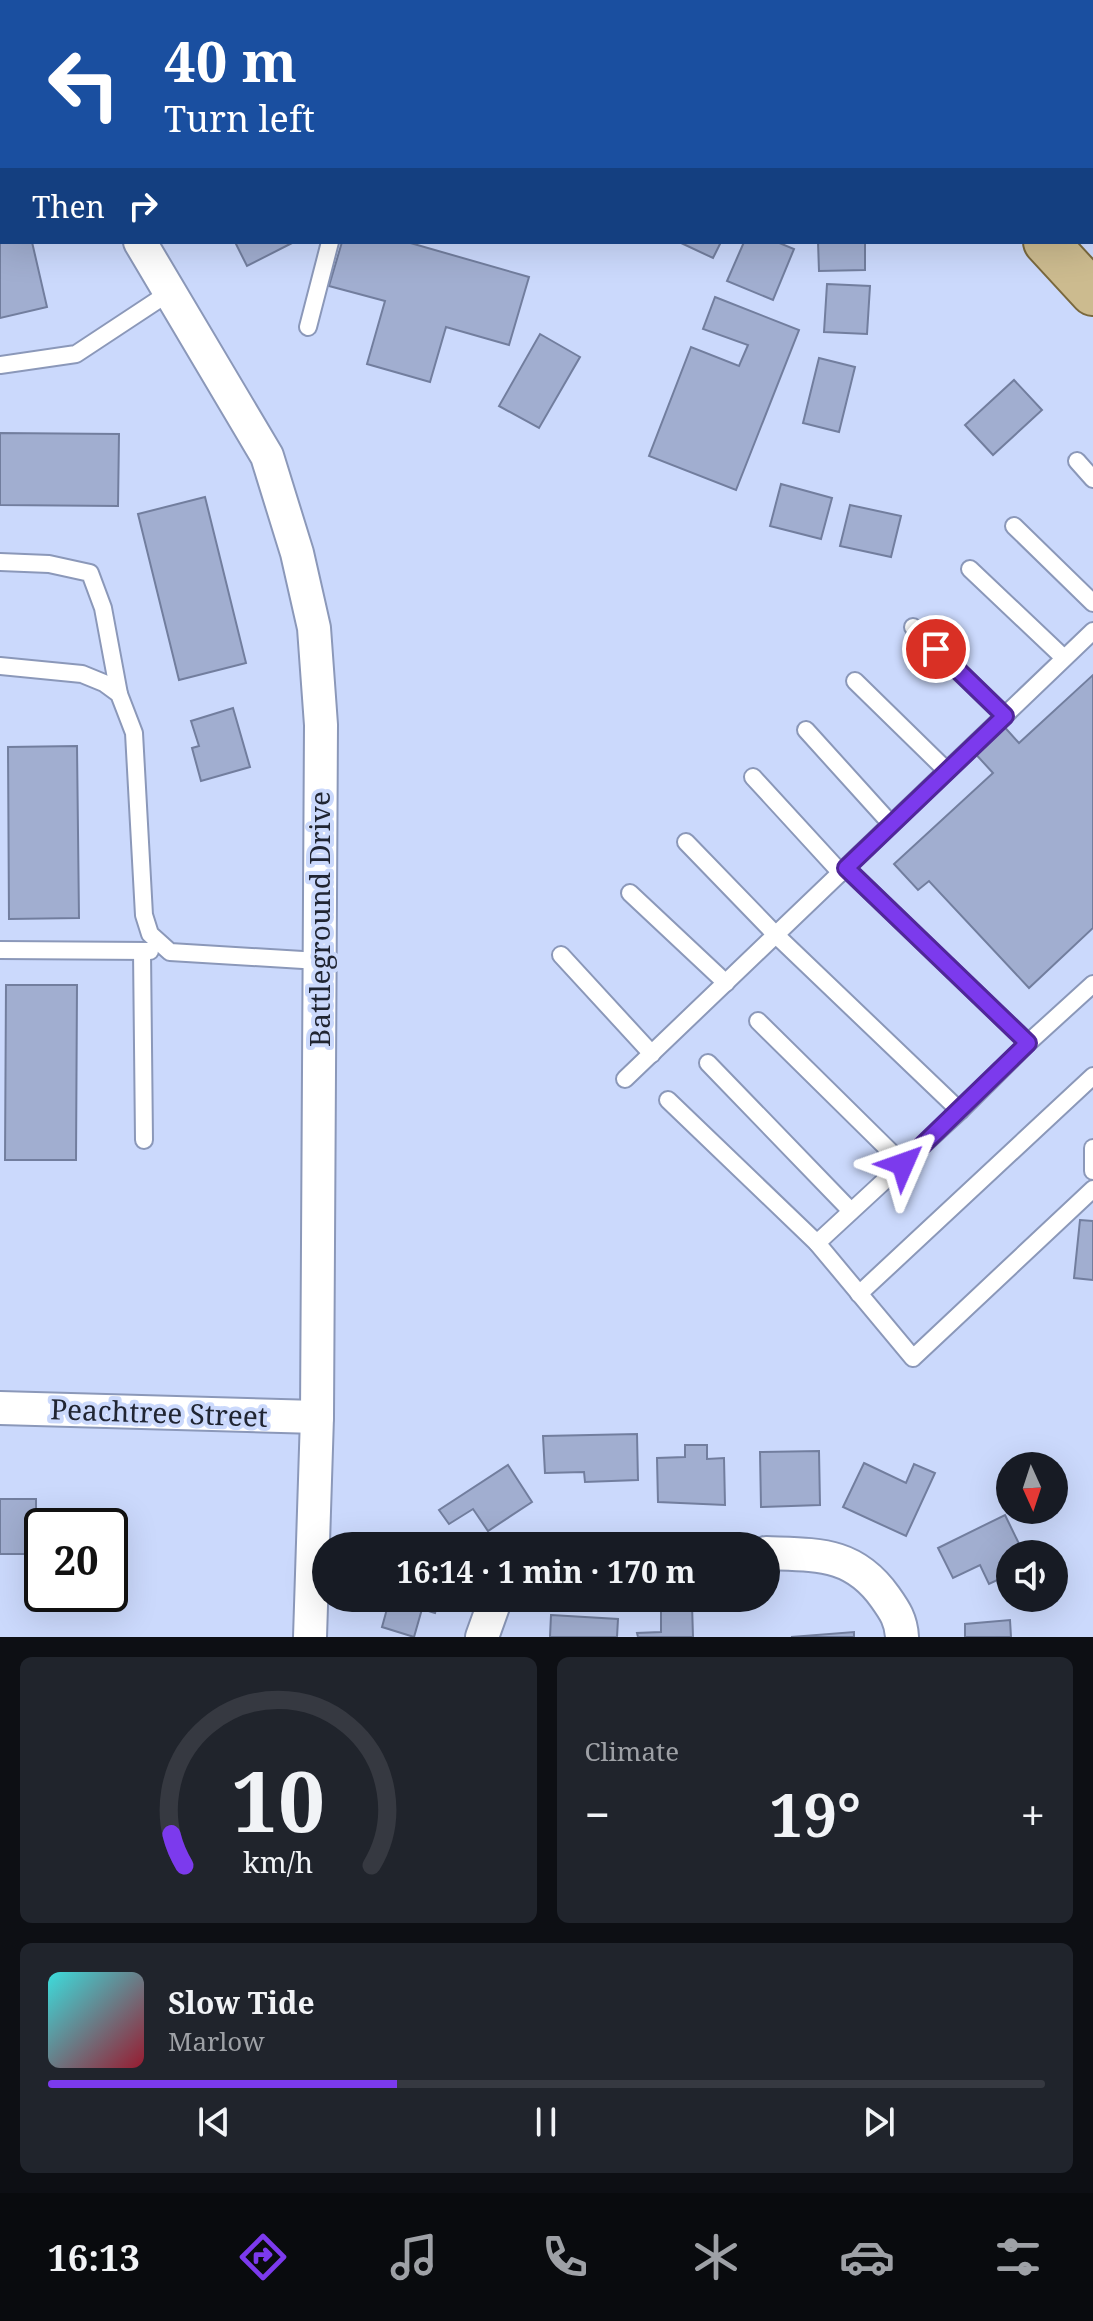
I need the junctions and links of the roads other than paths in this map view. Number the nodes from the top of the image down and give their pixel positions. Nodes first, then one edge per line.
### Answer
1 (141, 244) edge
2 (329, 244) edge
3 (1048, 244) edge
4 (170, 292) junction
5 (1093, 293) edge
6 (308, 327) dead end
7 (0, 365) edge
8 (1077, 461) dead end
9 (1093, 479) edge
10 (1014, 526) dead end
11 (0, 562) edge
12 (970, 569) dead end
13 (1093, 603) edge
14 (913, 627) dead end
15 (1093, 631) edge
16 (1064, 658) junction
17 (0, 666) edge
18 (855, 681) dead end
19 (119, 694) junction
20 (1005, 716) junction
21 (806, 730) dead end
22 (947, 771) junction
23 (753, 777) dead end
24 (891, 824) junction
25 (686, 842) dead end
26 (843, 870) junction
27 (630, 893) dead end
28 (776, 935) junction
29 (0, 950) edge
30 (142, 951) junction
31 (170, 952) junction
32 (561, 955) dead end
33 (319, 961) junction
34 (726, 983) junction
35 (1093, 984) edge
36 (758, 1021) dead end
37 (1028, 1043) junction
38 (652, 1054) junction
39 (708, 1063) dead end
40 (1093, 1076) edge
41 (625, 1079) dead end
42 (668, 1100) dead end
43 (960, 1111) junction
44 (144, 1140) dead end
45 (1093, 1148) edge
46 (903, 1164) junction
47 (1093, 1171) edge
48 (1093, 1189) edge
49 (851, 1211) junction
50 (817, 1243) junction
51 (859, 1294) junction
52 (0, 1408) edge
53 (317, 1417) junction
54 (780, 1554) edge
55 (491, 1612) edge
56 (310, 1637) edge
57 (482, 1637) edge
58 (902, 1637) edge

1 - 4 street, Battleground Drive
2 - 6 lane
3 - 5 main road
4 - 7 lane
4 - 33 street, Battleground Drive
8 - 9 lane
10 - 13 lane
11 - 19 lane
12 - 16 lane
14 - 20 lane
15 - 16 lane
16 - 20 lane
17 - 19 lane
18 - 22 lane
19 - 31 lane
20 - 22 lane
21 - 24 lane
22 - 24 lane
23 - 26 lane
24 - 26 lane
25 - 28 lane
26 - 28 lane
26 - 37 lane
27 - 34 lane
28 - 34 lane
28 - 43 lane
29 - 30 lane
30 - 31 lane
30 - 44 lane
31 - 33 lane
32 - 38 lane
33 - 53 street, Battleground Drive
34 - 38 lane
35 - 37 lane
36 - 46 lane
37 - 43 lane
38 - 41 lane
39 - 49 lane
40 - 51 lane
42 - 50 lane
43 - 46 lane
45 - 47 lane
46 - 49 lane
48 - 51 lane
49 - 50 lane
50 - 51 lane
52 - 53 street, Peachtree Street
53 - 56 street, Battleground Drive
54 - 58 street
55 - 57 street

